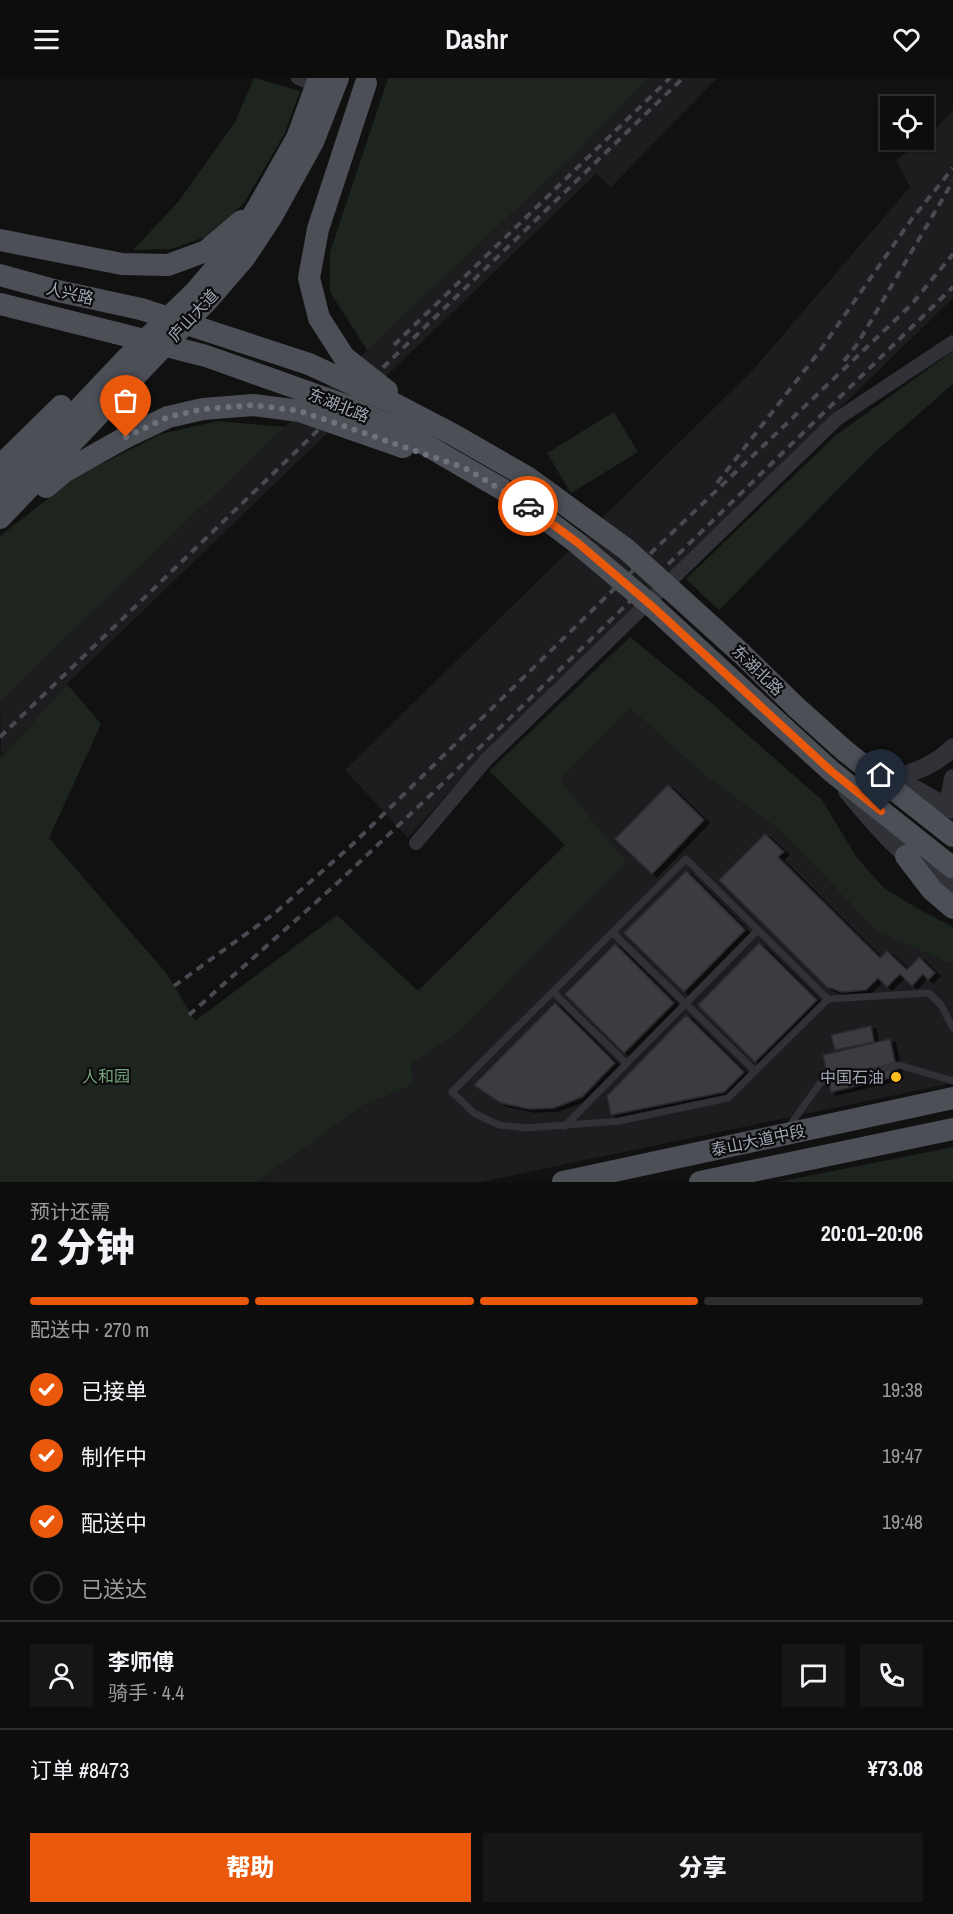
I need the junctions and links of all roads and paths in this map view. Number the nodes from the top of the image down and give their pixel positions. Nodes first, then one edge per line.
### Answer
1 (338, 78) edge
2 (311, 80) edge
3 (367, 81) edge
4 (258, 207) junction
5 (0, 240) edge
6 (0, 275) edge
7 (0, 304) edge
8 (141, 309) joint
9 (0, 318) edge
10 (54, 318) junction
11 (116, 333) joint
12 (953, 342) edge
13 (126, 360) junction
14 (424, 420) junction
15 (0, 466) edge
16 (465, 468) junction
17 (0, 492) edge
18 (0, 518) edge
19 (0, 523) edge
20 (953, 747) edge
21 (845, 751) junction
22 (831, 771) junction
23 (896, 777) junction
24 (953, 778) edge
25 (953, 804) edge
26 (953, 810) edge
27 (953, 836) edge
28 (416, 843) dead end
29 (906, 856) junction
30 (953, 868) edge
31 (953, 890) edge
32 (953, 908) edge
33 (758, 930) junction
34 (613, 933) junction
35 (553, 992) junction
36 (828, 999) junction
37 (686, 1003) junction
38 (953, 1028) edge
39 (626, 1063) junction
40 (755, 1071) junction
41 (953, 1081) edge
42 (953, 1098) edge
43 (565, 1126) junction
44 (953, 1129) edge
45 (783, 1135) junction
46 (563, 1182) edge
47 (700, 1182) edge

1 - 18 main road, 庐山大道
2 - 4 main road, 庐山大道
3 - 14 main road, bridge
4 - 5 main road
4 - 13 main road, 庐山大道
6 - 8 main road, 人兴路
7 - 10 main road, 人兴路
8 - 14 main road, 东湖北路, bridge
9 - 10 main road
10 - 11 main road, 人兴路
11 - 16 main road, 东湖北路, bridge
12 - 28 street
13 - 15 main road
13 - 17 main road, 庐山大道
14 - 21 main road, 东湖北路, bridge
16 - 19 main road, bridge
16 - 22 main road, 东湖北路, bridge
20 - 23 street
21 - 23 street
21 - 27 main road, 东湖北路
22 - 29 street
22 - 30 main road, 东湖北路
23 - 26 street
24 - 25 street
29 - 31 street
29 - 32 main road
33 - 34 lane
33 - 36 lane
33 - 37 lane
34 - 35 lane
34 - 37 lane
35 - 39 lane
35 - 43 lane
36 - 38 lane
36 - 40 lane
37 - 39 lane
37 - 40 lane
39 - 43 lane
40 - 43 lane
41 - 45 lane
42 - 45 main road, 泰山大道中段
44 - 47 main road, 泰山大道中段
45 - 46 main road, 泰山大道中段

